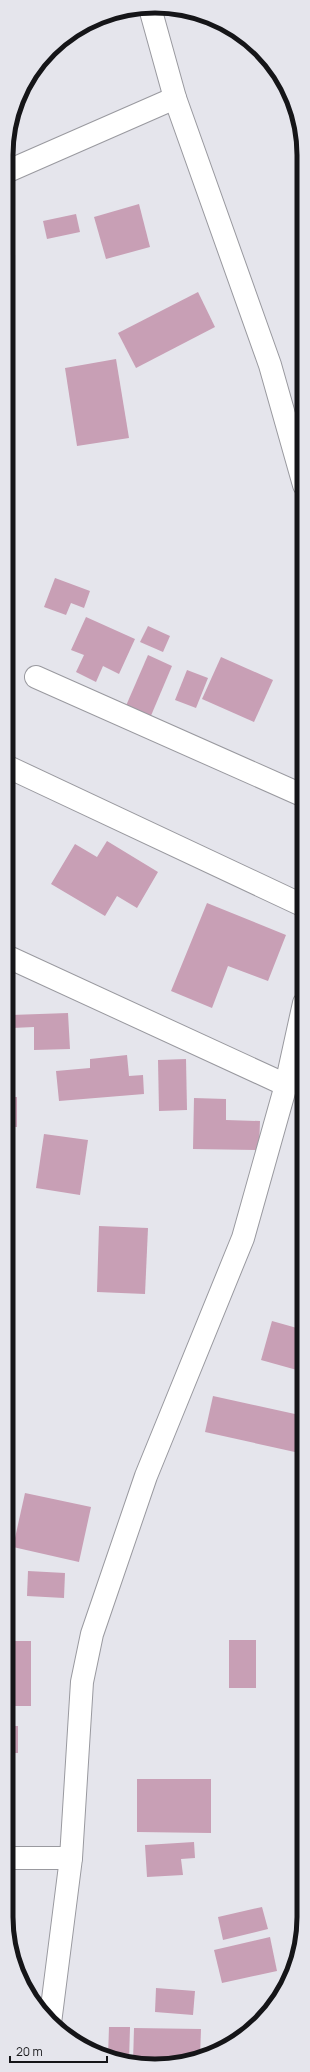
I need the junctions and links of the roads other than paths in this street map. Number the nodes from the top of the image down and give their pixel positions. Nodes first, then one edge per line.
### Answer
1 (151, 13) edge
2 (175, 98) junction
3 (13, 169) edge
4 (297, 460) edge
5 (36, 677) dead end
6 (13, 769) edge
7 (297, 793) edge
8 (297, 903) edge
9 (13, 959) edge
10 (297, 1035) edge
11 (286, 1085) junction
12 (13, 1858) edge
13 (71, 1858) junction
14 (51, 2014) edge

1 - 2 street
2 - 3 street
2 - 4 street
5 - 7 street
6 - 8 street
9 - 11 street
10 - 11 street
11 - 13 street
12 - 13 street
13 - 14 street

